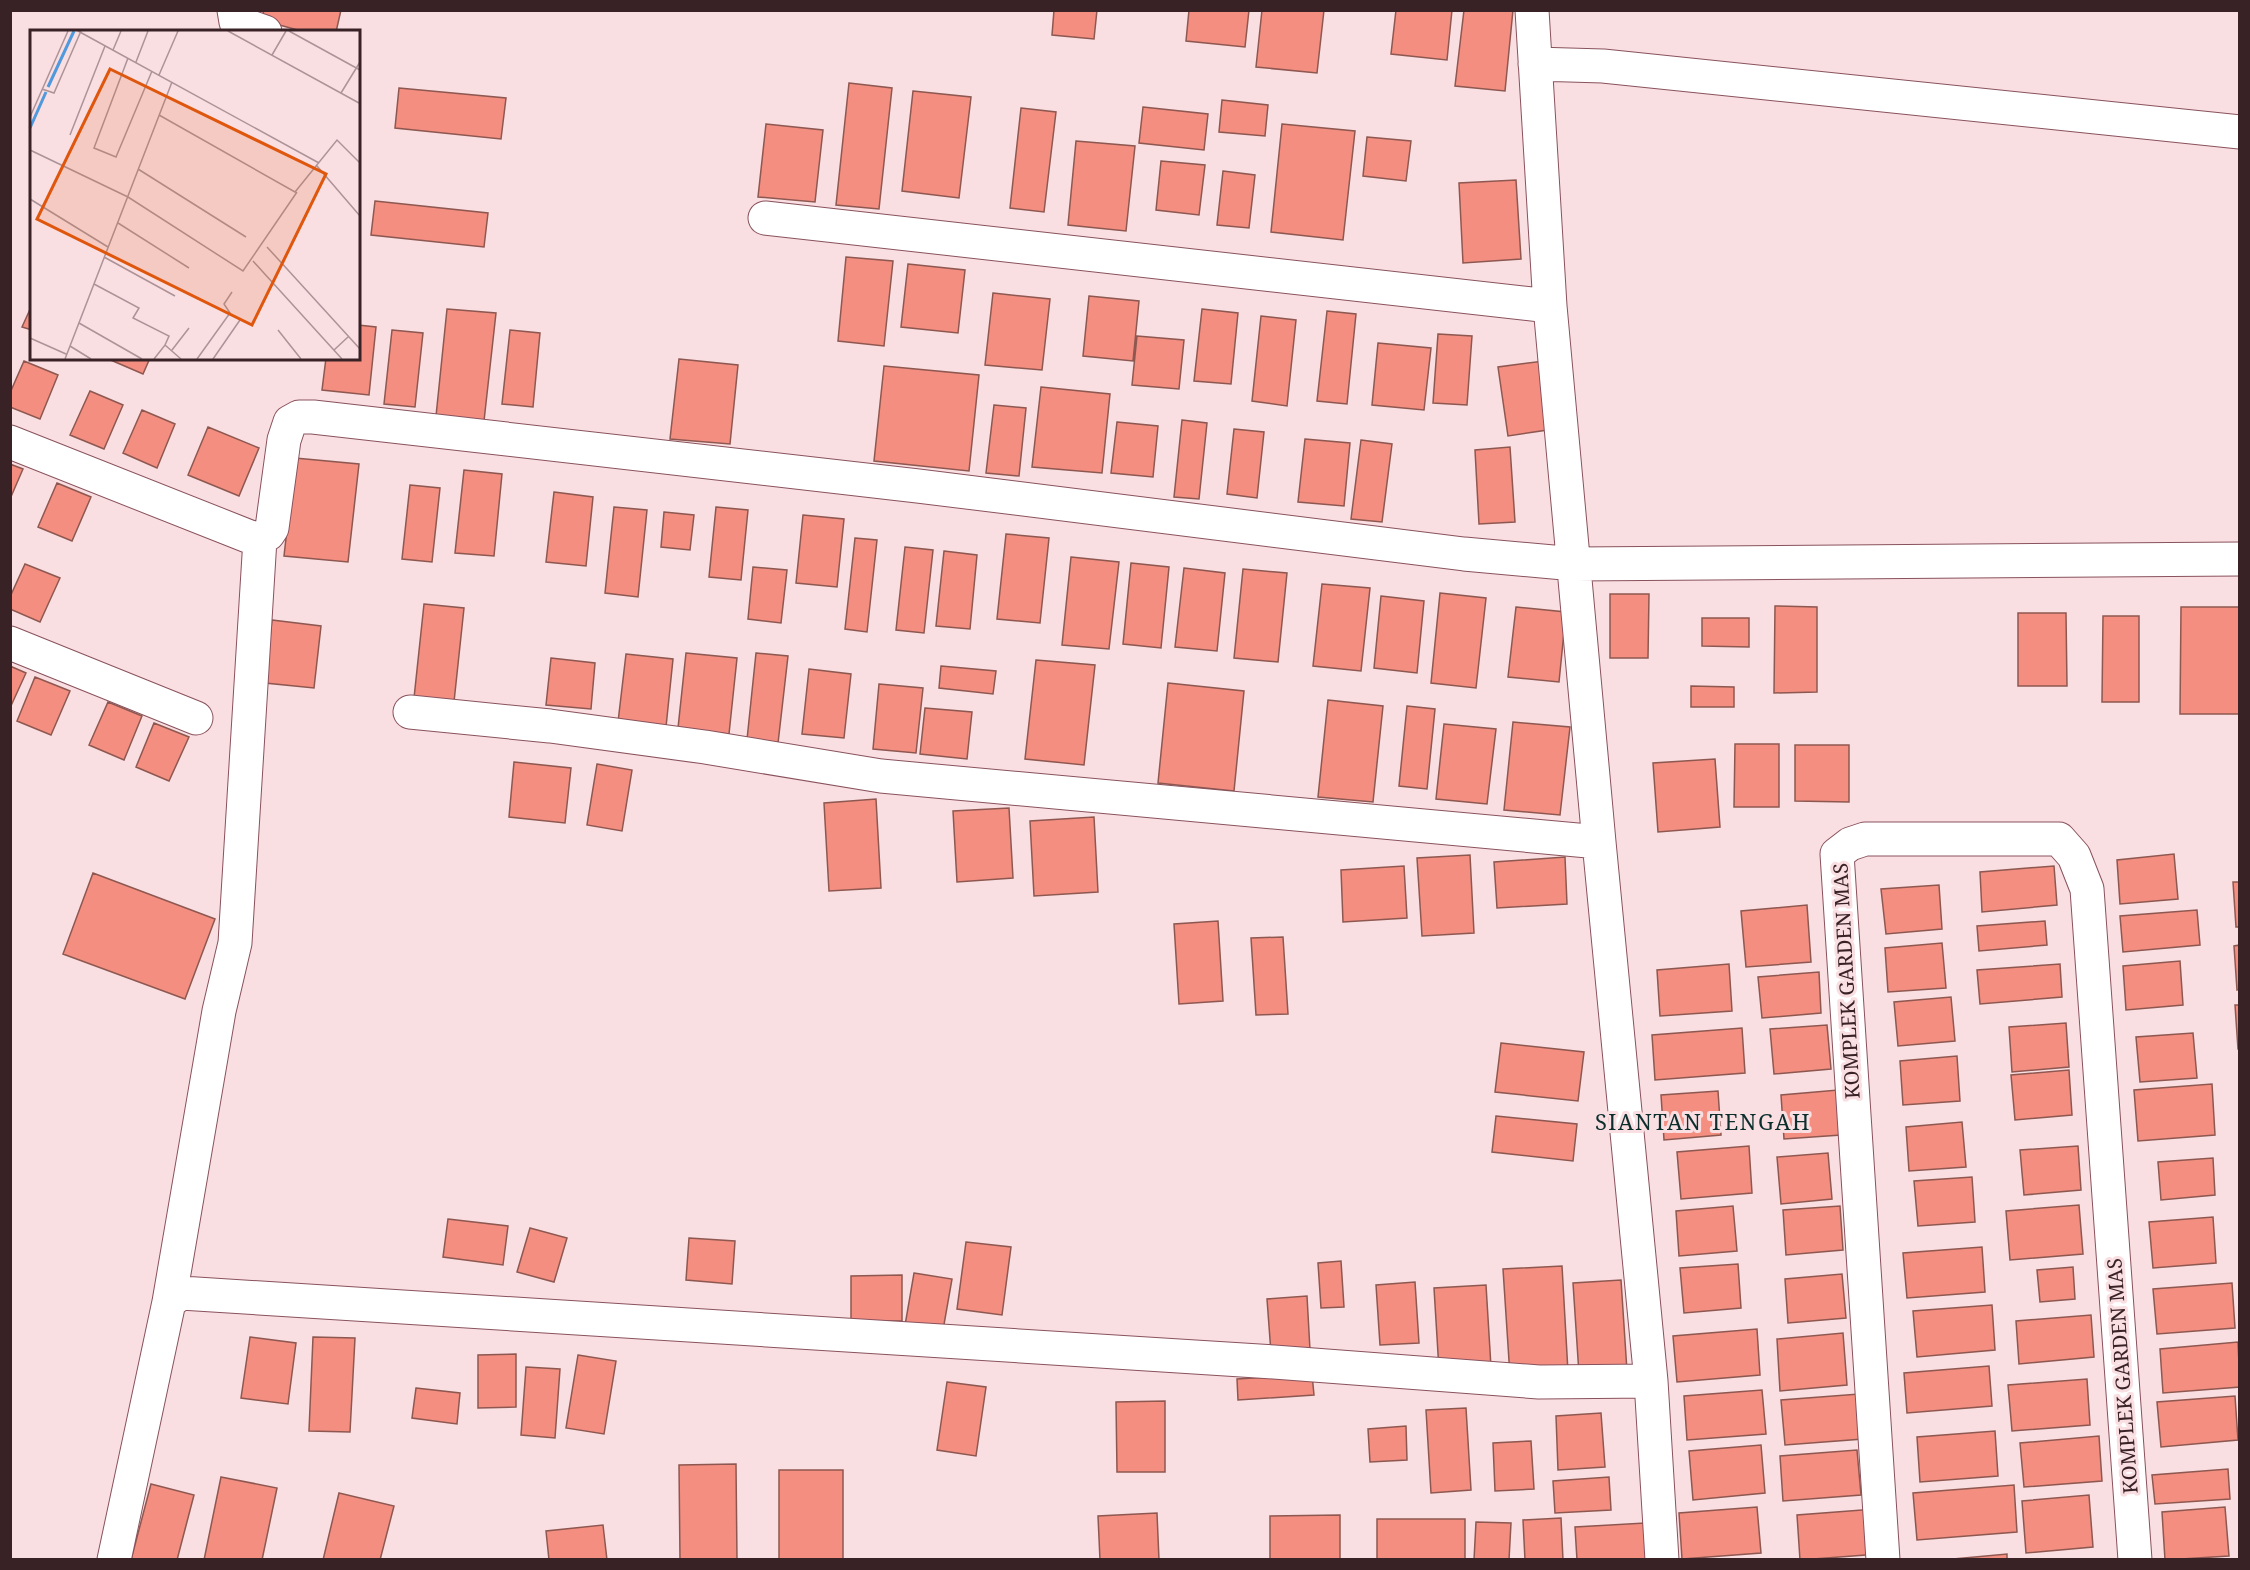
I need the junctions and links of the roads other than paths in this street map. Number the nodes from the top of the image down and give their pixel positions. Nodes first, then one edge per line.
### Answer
1 (234, 10) edge
2 (1532, 10) edge
3 (259, 30) edge
4 (1535, 64) junction
5 (2240, 132) edge
6 (765, 218) dead end
7 (1550, 306) junction
8 (10, 442) edge
9 (260, 538) junction
10 (2240, 559) edge
11 (1575, 564) junction
12 (10, 644) edge
13 (410, 711) dead end
14 (196, 718) dead end
15 (1599, 842) junction
16 (169, 1302) junction
17 (1651, 1381) junction
18 (114, 1560) edge
19 (1662, 1560) edge
20 (1882, 1560) edge
21 (2135, 1560) edge

1 - 3 street
2 - 4 street
4 - 5 street
4 - 7 street
6 - 7 street
7 - 11 street
8 - 9 street
9 - 11 street
9 - 16 street
10 - 11 street
11 - 15 street
12 - 14 street
13 - 15 street
15 - 17 street
16 - 17 street
16 - 18 street
17 - 19 street
20 - 21 street, KOMPLEK GARDEN MAS

